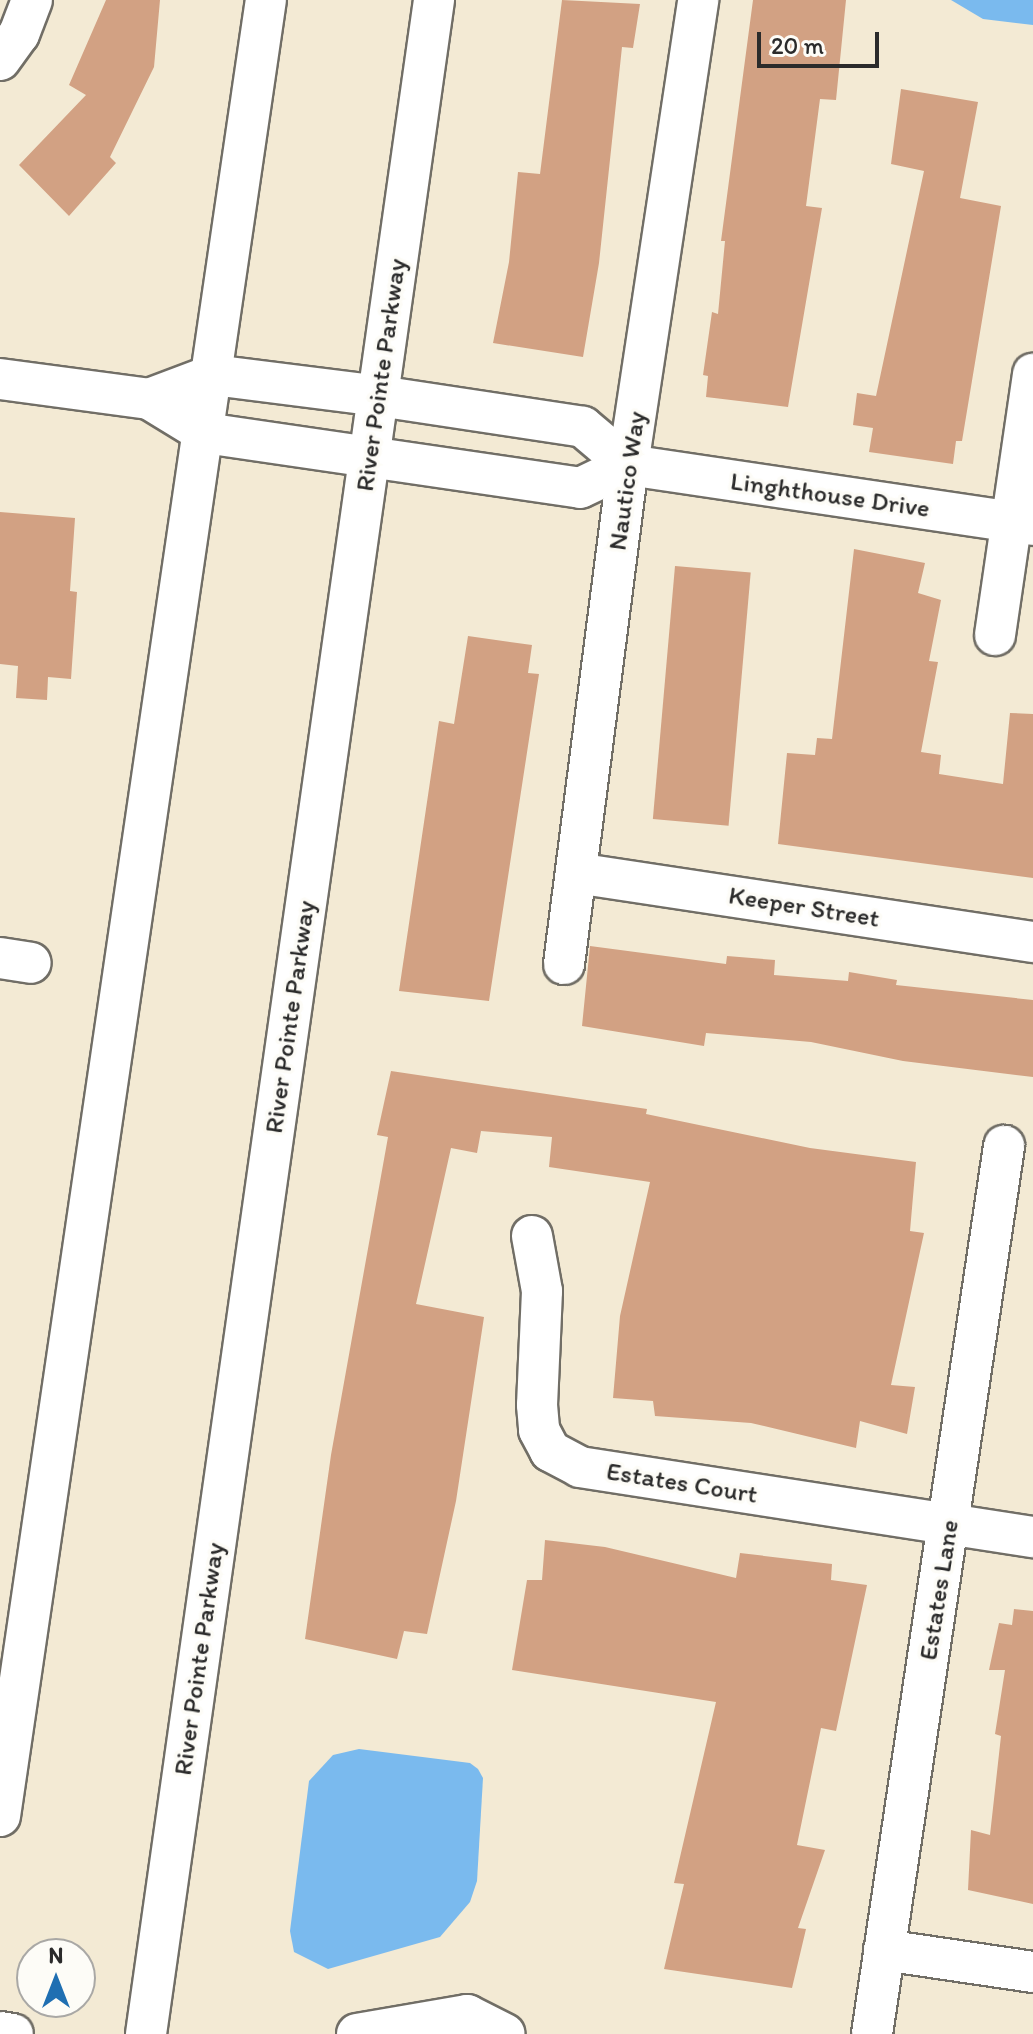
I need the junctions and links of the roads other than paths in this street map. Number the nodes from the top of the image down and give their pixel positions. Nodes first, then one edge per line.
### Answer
1 (32, 0) edge
2 (266, 0) edge
3 (434, 0) edge
4 (698, 0) edge
5 (0, 60) edge
6 (1033, 374) edge
7 (213, 375) junction
8 (0, 379) edge
9 (379, 396) junction
10 (149, 399) junction
11 (205, 433) junction
12 (370, 457) junction
13 (628, 465) junction
14 (1022, 523) edge
15 (995, 635) dead end
16 (576, 873) junction
17 (1033, 942) edge
18 (564, 964) dead end
19 (1004, 1146) dead end
20 (532, 1236) dead end
21 (950, 1525) junction
22 (1033, 1537) edge
23 (0, 1816) edge
24 (884, 1950) junction
25 (1033, 1972) edge
26 (0, 2032) edge
27 (13, 2034) edge
28 (146, 2034) edge
29 (357, 2034) edge
30 (505, 2034) edge
31 (872, 2034) edge

1 - 5 street
2 - 7 street
3 - 9 street, River Pointe Parkway
4 - 13 street, Nautico Way
6 - 14 street
7 - 9 street
7 - 10 street
7 - 11 street
8 - 10 street
9 - 12 street, River Pointe Parkway
9 - 13 street
10 - 11 street
11 - 12 street
11 - 23 street
12 - 13 street
12 - 28 street, River Pointe Parkway
13 - 14 street, Linghthouse Drive
13 - 16 street, Nautico Way
14 - 15 street
16 - 17 street, Keeper Street
16 - 18 street, Nautico Way
19 - 21 street, Estates Lane
20 - 21 street, Estates Court
21 - 22 street, Estates Court
21 - 24 street, Estates Lane
24 - 25 street
24 - 31 street, Estates Lane
26 - 27 street
29 - 30 street

